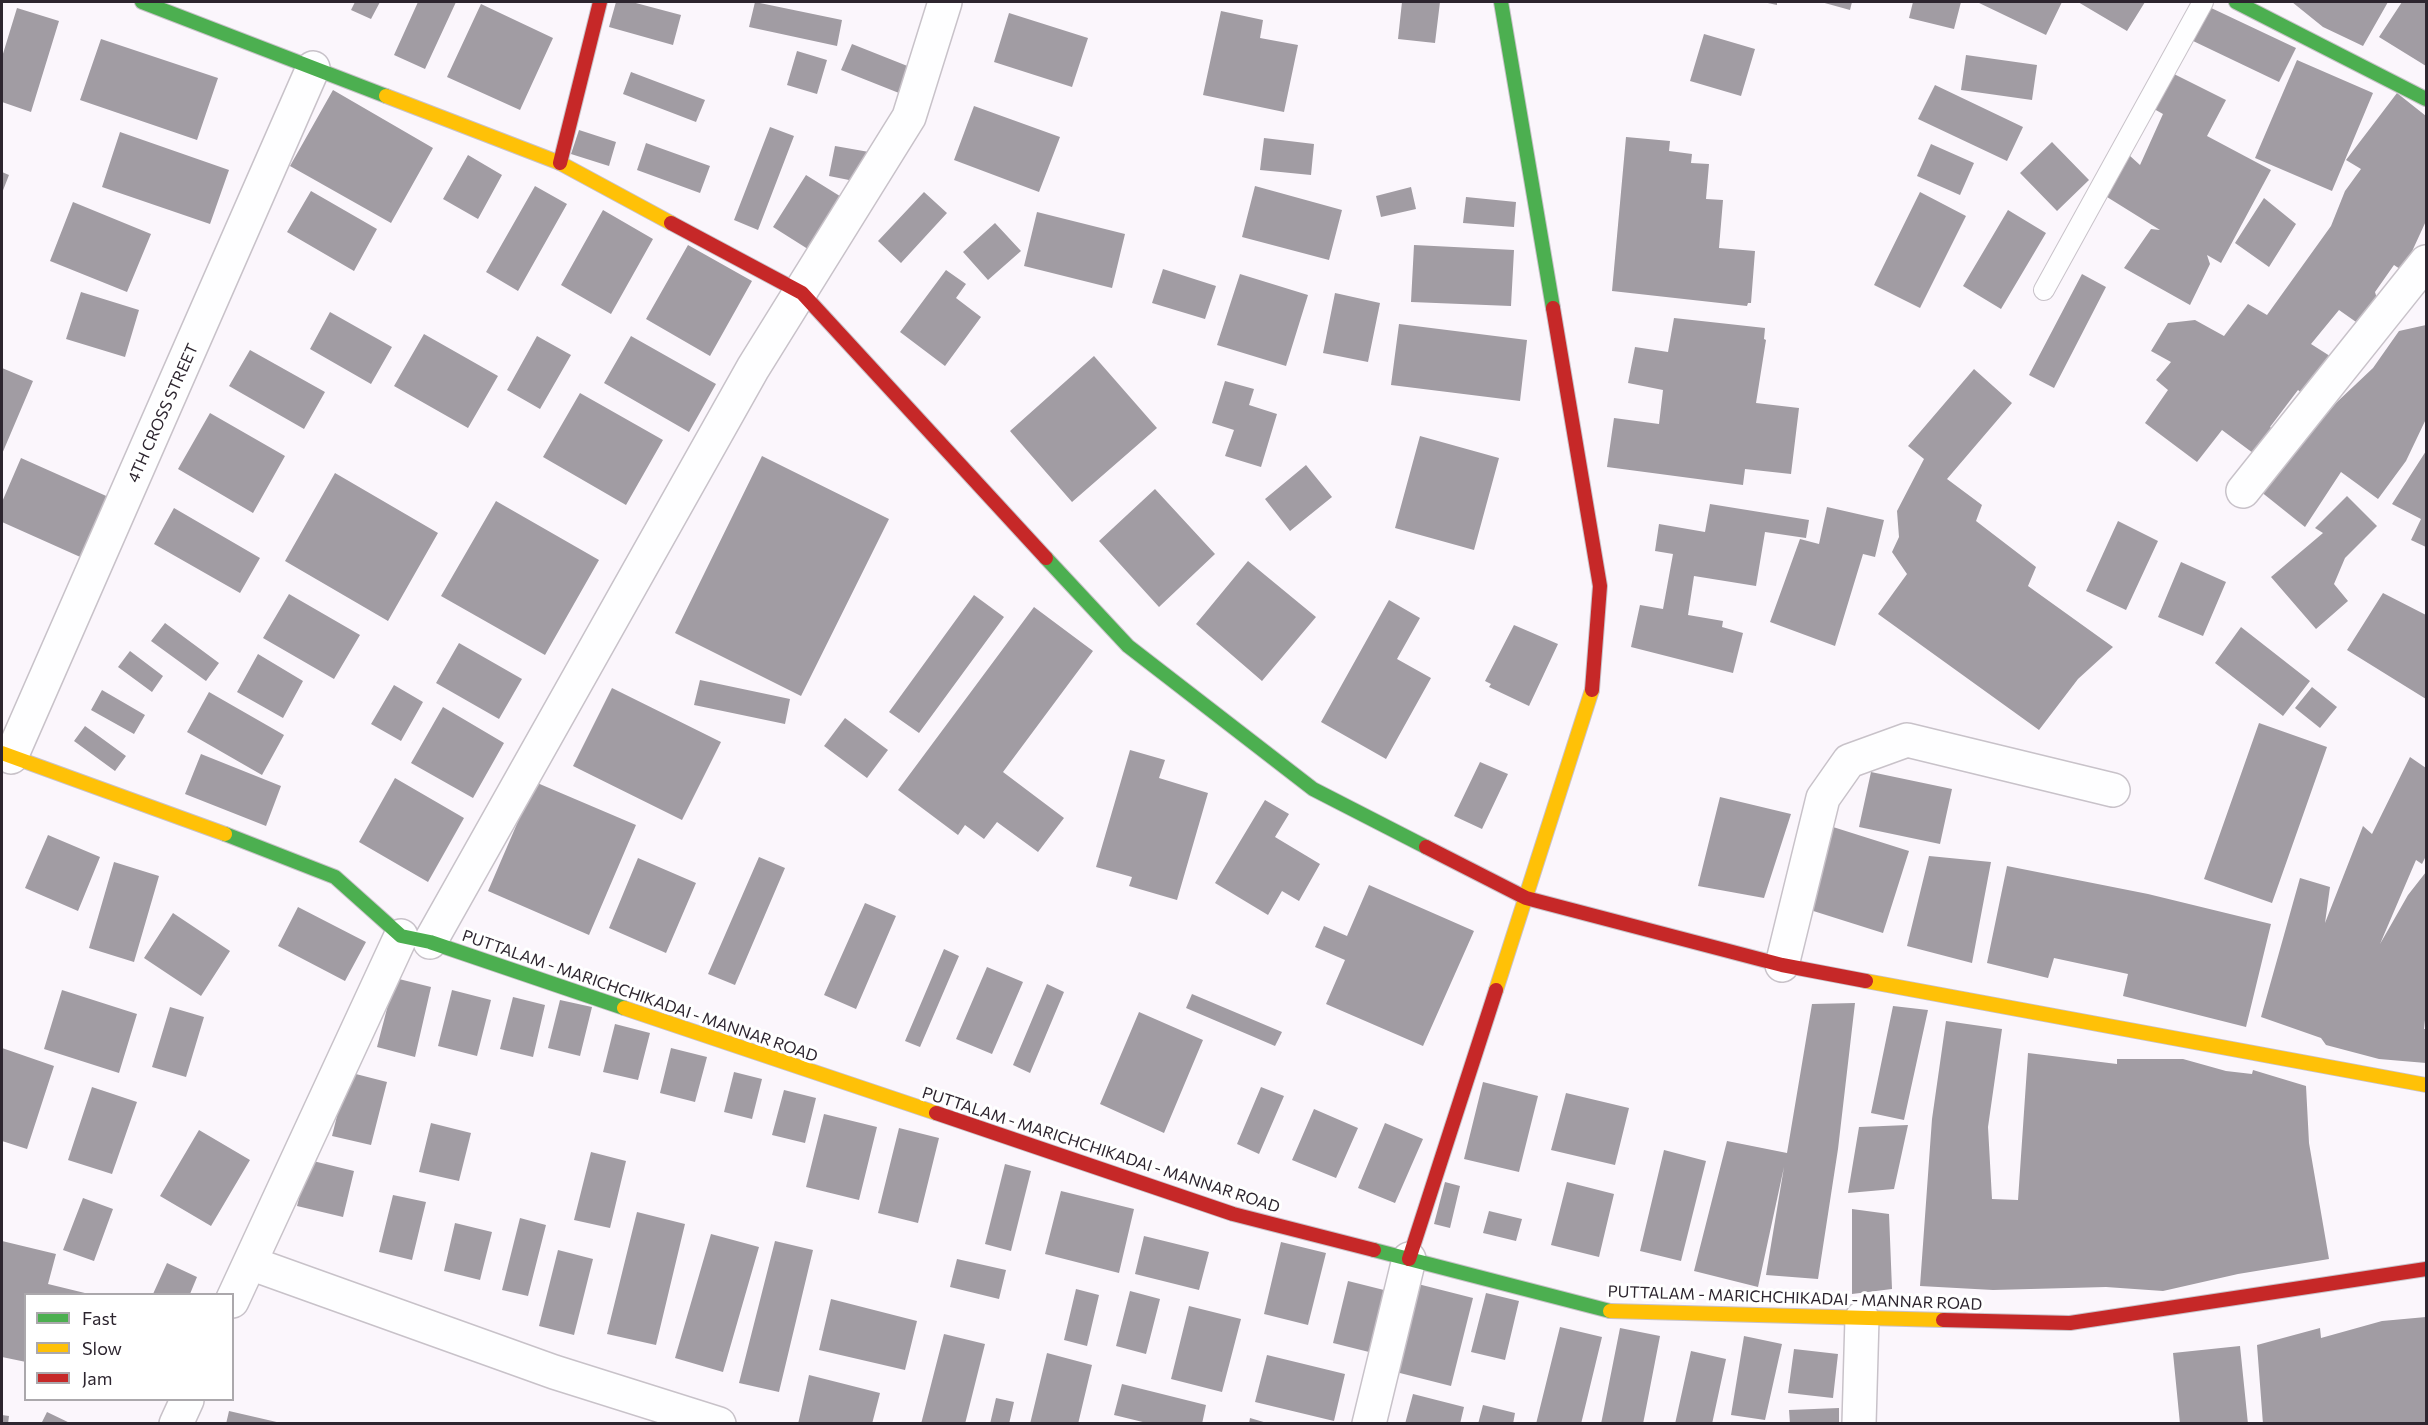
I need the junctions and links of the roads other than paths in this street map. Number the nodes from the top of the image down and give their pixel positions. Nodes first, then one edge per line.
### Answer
1 (142, 2) edge
2 (600, 2) edge
3 (945, 2) edge
4 (1502, 2) edge
5 (2203, 2) edge
6 (2236, 2) edge
7 (313, 68) junction
8 (2427, 99) edge
9 (560, 163) junction
10 (2427, 262) edge
11 (2044, 290) dead end
12 (802, 293) junction
13 (2243, 491) dead end
14 (6, 755) edge
15 (2113, 790) dead end
16 (1526, 898) junction
17 (416, 939) junction
18 (1782, 965) junction
19 (2427, 1085) edge
20 (1409, 1259) junction
21 (250, 1263) junction
22 (2427, 1269) edge
23 (234, 1297) edge
24 (1862, 1318) junction
25 (187, 1401) edge
26 (176, 1424) edge
27 (719, 1424) edge
28 (1369, 1424) edge
29 (1859, 1424) edge

1 - 7 street
2 - 9 street
3 - 12 street
4 - 16 street
5 - 11 lane
6 - 8 street
7 - 9 street
7 - 14 street, 4TH CROSS STREET
9 - 12 street
10 - 13 street
12 - 16 street
12 - 17 street
14 - 17 street, PUTTALAM - MARICHCHIKADAI - MANNAR ROAD
15 - 18 street
16 - 18 street
16 - 20 street
17 - 20 street, PUTTALAM - MARICHCHIKADAI - MANNAR ROAD
17 - 21 street
18 - 19 street
20 - 24 street, PUTTALAM - MARICHCHIKADAI - MANNAR ROAD
20 - 28 street
21 - 23 street
21 - 27 street
22 - 24 street, PUTTALAM - MARICHCHIKADAI - MANNAR ROAD
24 - 29 street
25 - 26 street

